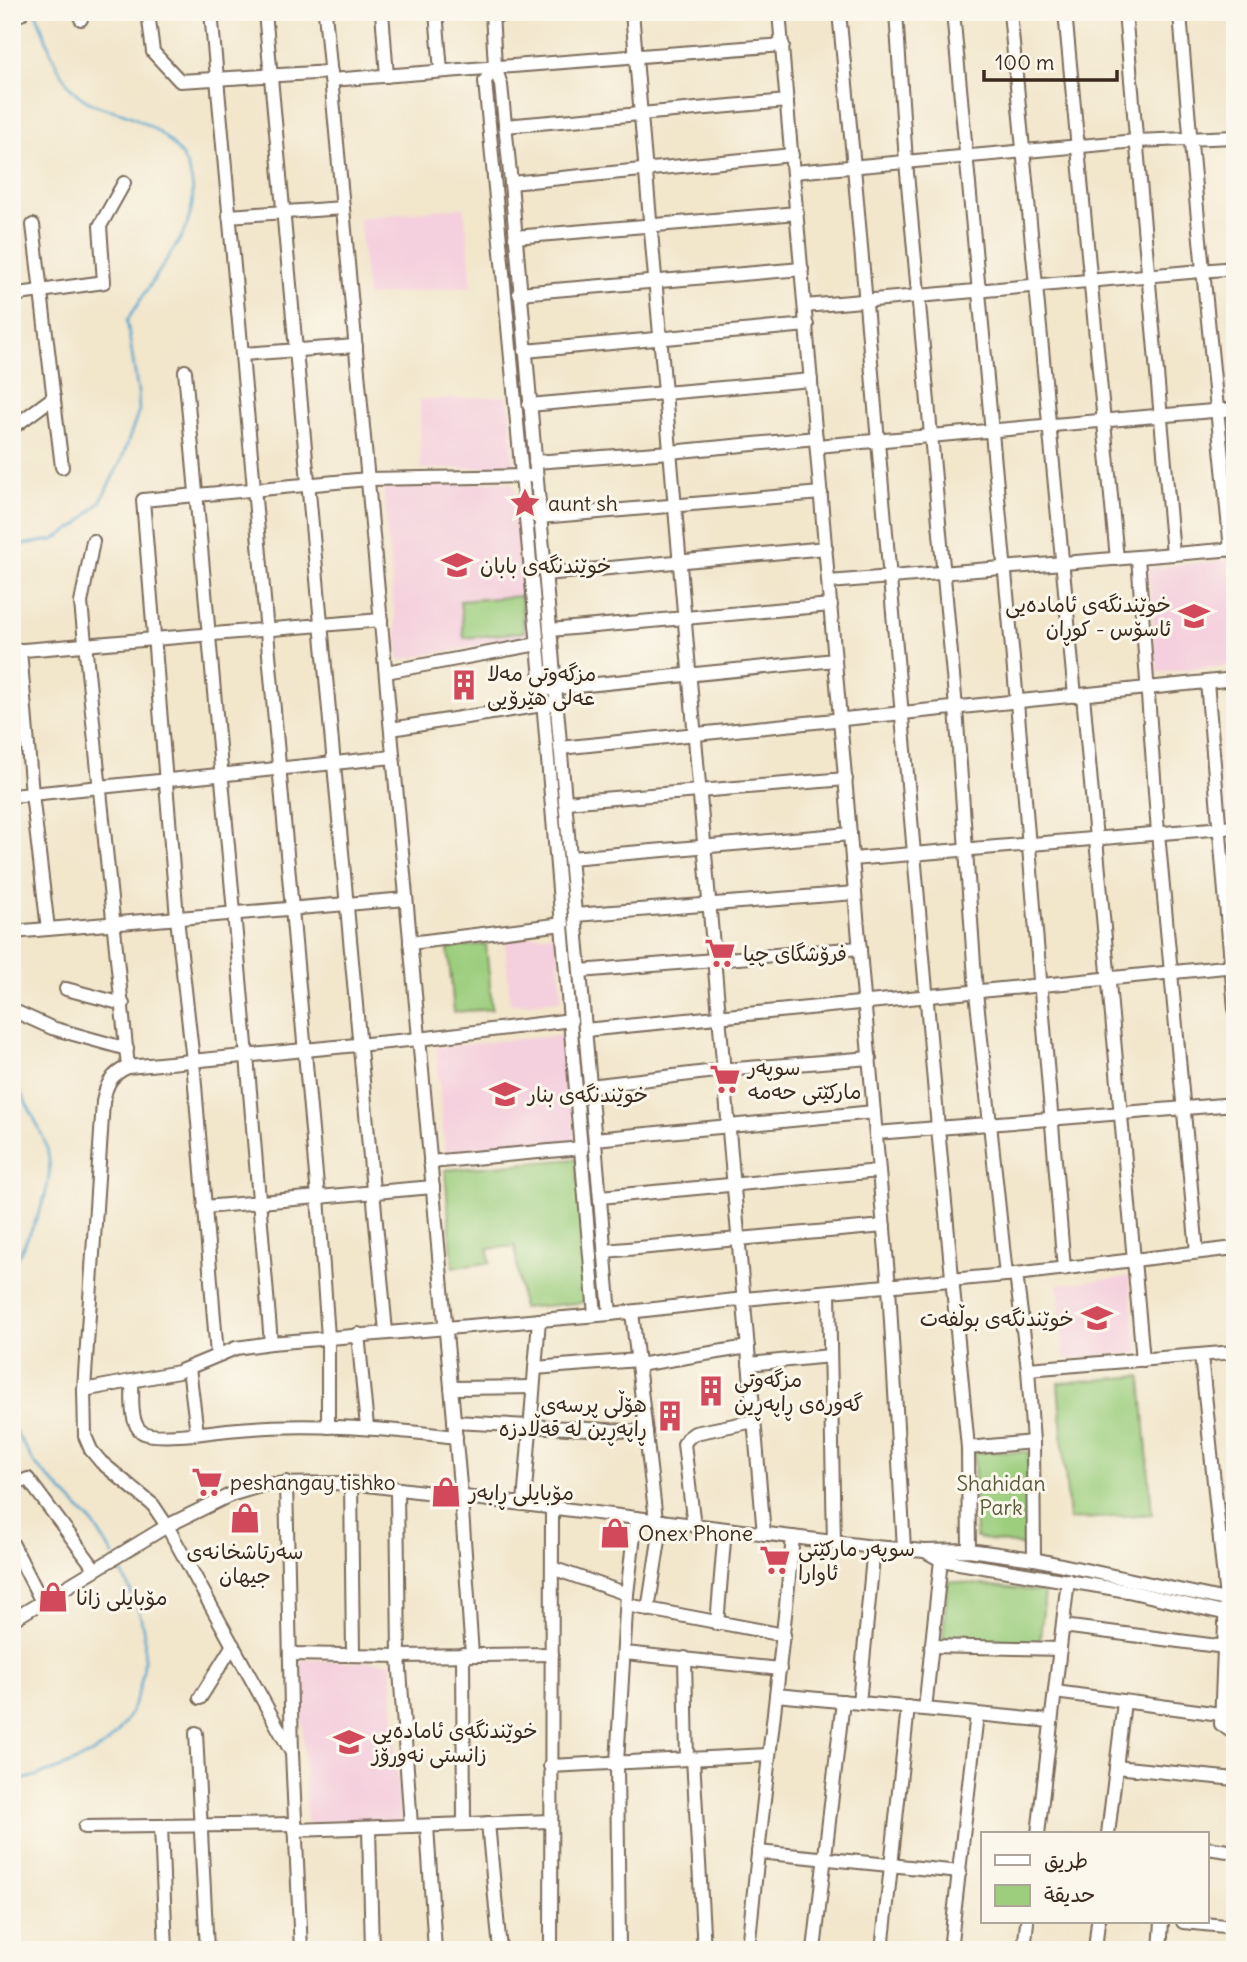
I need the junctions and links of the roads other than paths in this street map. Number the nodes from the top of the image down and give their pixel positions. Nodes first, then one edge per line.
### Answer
1 (148, 12) edge
2 (211, 12) edge
3 (265, 12) edge
4 (325, 12) edge
5 (382, 12) edge
6 (436, 12) edge
7 (526, 12) edge
8 (632, 12) edge
9 (779, 12) edge
10 (839, 12) edge
11 (895, 12) edge
12 (953, 12) edge
13 (1010, 12) edge
14 (1065, 12) edge
15 (1125, 12) edge
16 (1180, 12) edge
17 (492, 14) edge
18 (783, 46) junction
19 (636, 57) junction
20 (495, 67) junction
21 (441, 71) junction
22 (271, 76) junction
23 (331, 76) junction
24 (387, 76) junction
25 (217, 79) junction
26 (787, 101) junction
27 (641, 114) junction
28 (505, 126) junction
29 (1235, 137) edge
30 (1189, 139) junction
31 (1136, 141) junction
32 (1078, 146) junction
33 (1022, 152) junction
34 (792, 155) junction
35 (968, 156) junction
36 (906, 162) junction
37 (855, 167) junction
38 (646, 169) junction
39 (794, 173) junction
40 (124, 183) dead end
41 (510, 183) junction
42 (343, 208) junction
43 (283, 212) junction
44 (797, 213) junction
45 (229, 216) junction
46 (33, 225) dead end
47 (651, 225) junction
48 (515, 237) junction
49 (1235, 268) edge
50 (802, 269) junction
51 (1205, 270) junction
52 (1148, 275) junction
53 (656, 281) junction
54 (1090, 281) junction
55 (1035, 286) junction
56 (980, 291) junction
57 (41, 292) junction
58 (519, 293) junction
59 (12, 295) edge
60 (918, 296) junction
61 (866, 301) junction
62 (805, 306) junction
63 (807, 325) junction
64 (660, 338) junction
65 (356, 346) junction
66 (296, 351) junction
67 (525, 351) junction
68 (243, 354) junction
69 (185, 371) dead end
70 (811, 380) junction
71 (665, 393) junction
72 (54, 397) junction
73 (529, 405) junction
74 (1235, 408) edge
75 (1218, 410) junction
76 (1161, 415) junction
77 (1104, 420) junction
78 (1049, 425) junction
79 (12, 428) edge
80 (992, 430) junction
81 (930, 436) junction
82 (878, 440) junction
83 (817, 442) junction
84 (670, 452) junction
85 (535, 462) junction
86 (62, 467) dead end
87 (530, 476) junction
88 (368, 479) junction
89 (308, 485) junction
90 (254, 489) junction
91 (821, 493) junction
92 (197, 495) junction
93 (675, 506) junction
94 (540, 517) junction
95 (93, 541) dead end
96 (826, 548) junction
97 (1233, 549) edge
98 (1174, 554) junction
99 (1138, 557) junction
100 (1117, 559) junction
101 (680, 561) junction
102 (1062, 563) junction
103 (1003, 568) junction
104 (943, 573) junction
105 (545, 574) junction
106 (890, 577) junction
107 (829, 582) junction
108 (831, 605) junction
109 (685, 618) junction
110 (381, 621) junction
111 (321, 625) junction
112 (265, 630) junction
113 (550, 630) junction
114 (209, 635) junction
115 (154, 639) junction
116 (85, 644) junction
117 (538, 644) junction
118 (16, 651) edge
119 (835, 660) junction
120 (386, 672) junction
121 (690, 674) junction
122 (1235, 679) edge
123 (1207, 682) junction
124 (1148, 688) junction
125 (548, 689) junction
126 (1079, 695) junction
127 (1017, 702) junction
128 (550, 704) junction
129 (956, 708) junction
130 (902, 713) junction
131 (841, 720) junction
132 (391, 729) junction
133 (695, 734) junction
134 (560, 748) junction
135 (393, 757) junction
136 (334, 763) junction
137 (279, 769) junction
138 (222, 775) junction
139 (556, 776) junction
140 (846, 779) junction
141 (166, 780) junction
142 (100, 787) junction
143 (700, 792) junction
144 (32, 794) junction
145 (12, 796) edge
146 (565, 802) junction
147 (1235, 827) edge
148 (1219, 828) junction
149 (1158, 833) junction
150 (850, 834) junction
151 (1096, 838) junction
152 (1027, 844) junction
153 (705, 846) junction
154 (967, 849) junction
155 (914, 853) junction
156 (570, 858) junction
157 (852, 859) junction
158 (855, 893) junction
159 (406, 899) junction
160 (346, 904) junction
161 (710, 906) junction
162 (290, 908) junction
163 (233, 913) junction
164 (575, 915) junction
165 (177, 918) junction
166 (114, 923) junction
167 (563, 924) junction
168 (48, 929) junction
169 (12, 932) edge
170 (410, 943) junction
171 (860, 948) junction
172 (714, 960) junction
173 (1233, 966) edge
174 (580, 971) junction
175 (1171, 972) junction
176 (1108, 979) junction
177 (1040, 985) junction
178 (66, 989) dead end
179 (976, 992) junction
180 (927, 996) junction
181 (865, 1002) junction
182 (122, 1004) junction
183 (1235, 1009) edge
184 (12, 1010) edge
185 (719, 1017) junction
186 (571, 1020) junction
187 (585, 1030) junction
188 (419, 1039) junction
189 (359, 1043) junction
190 (127, 1049) junction
191 (304, 1049) junction
192 (247, 1056) junction
193 (870, 1058) junction
194 (193, 1061) junction
195 (128, 1067) junction
196 (724, 1070) junction
197 (590, 1086) junction
198 (1235, 1104) edge
199 (1184, 1108) junction
200 (874, 1112) junction
201 (1121, 1113) junction
202 (1051, 1119) junction
203 (989, 1124) junction
204 (729, 1127) junction
205 (938, 1128) junction
206 (876, 1133) junction
207 (595, 1139) junction
208 (582, 1149) junction
209 (430, 1162) junction
210 (879, 1171) junction
211 (734, 1185) junction
212 (433, 1187) junction
213 (373, 1192) junction
214 (318, 1197) junction
215 (600, 1197) junction
216 (260, 1202) junction
217 (204, 1207) junction
218 (884, 1226) junction
219 (738, 1239) junction
220 (1235, 1248) edge
221 (605, 1251) junction
222 (1197, 1252) junction
223 (1133, 1261) junction
224 (1064, 1269) junction
225 (1011, 1275) junction
226 (951, 1280) junction
227 (889, 1287) junction
228 (829, 1292) junction
229 (744, 1299) junction
230 (632, 1312) junction
231 (610, 1314) junction
232 (595, 1315) junction
233 (540, 1320) junction
234 (446, 1328) junction
235 (386, 1332) junction
236 (358, 1334) junction
237 (328, 1337) junction
238 (271, 1343) junction
239 (748, 1346) junction
240 (1235, 1352) edge
241 (217, 1355) junction
242 (1200, 1355) junction
243 (830, 1356) junction
244 (1143, 1360) junction
245 (638, 1363) junction
246 (749, 1364) junction
247 (189, 1368) junction
248 (535, 1368) junction
249 (1028, 1369) junction
250 (132, 1381) junction
251 (534, 1387) junction
252 (451, 1388) junction
253 (84, 1390) junction
254 (754, 1421) junction
255 (454, 1422) junction
256 (530, 1426) junction
257 (328, 1427) junction
258 (368, 1427) junction
259 (646, 1432) junction
260 (197, 1433) junction
261 (456, 1437) junction
262 (1033, 1442) junction
263 (968, 1448) junction
264 (286, 1482) junction
265 (351, 1483) junction
266 (15, 1484) edge
267 (397, 1490) junction
268 (461, 1496) junction
269 (524, 1503) junction
270 (12, 1505) edge
271 (552, 1507) junction
272 (636, 1518) junction
273 (659, 1521) junction
274 (167, 1526) junction
275 (694, 1526) junction
276 (725, 1529) junction
277 (764, 1534) junction
278 (793, 1537) junction
279 (1220, 1540) junction
280 (12, 1543) edge
281 (834, 1543) junction
282 (1235, 1543) edge
283 (874, 1547) junction
284 (904, 1549) junction
285 (969, 1550) junction
286 (925, 1551) junction
287 (1034, 1559) junction
288 (941, 1560) junction
289 (552, 1568) junction
290 (96, 1569) junction
291 (1068, 1580) junction
292 (627, 1600) junction
293 (1230, 1601) edge
294 (41, 1602) junction
295 (648, 1609) junction
296 (1231, 1614) edge
297 (12, 1620) edge
298 (718, 1623) junction
299 (1063, 1626) junction
300 (784, 1635) junction
301 (233, 1645) junction
302 (931, 1646) junction
303 (1225, 1647) junction
304 (1060, 1649) junction
305 (625, 1653) junction
306 (291, 1654) junction
307 (353, 1654) junction
308 (468, 1654) junction
309 (552, 1654) junction
310 (399, 1656) junction
311 (685, 1658) junction
312 (780, 1669) junction
313 (1055, 1692) junction
314 (776, 1695) junction
315 (200, 1698) dead end
316 (843, 1701) junction
317 (1124, 1702) junction
318 (859, 1703) junction
319 (908, 1707) junction
320 (925, 1709) junction
321 (978, 1714) junction
322 (1228, 1715) edge
323 (1051, 1721) junction
324 (196, 1734) dead end
325 (1235, 1734) edge
326 (292, 1753) junction
327 (768, 1755) junction
328 (690, 1759) junction
329 (617, 1763) junction
330 (551, 1766) junction
331 (1116, 1767) junction
332 (1235, 1779) edge
333 (551, 1821) junction
334 (488, 1823) junction
335 (464, 1824) junction
336 (199, 1825) junction
337 (162, 1826) junction
338 (411, 1826) junction
339 (427, 1826) junction
340 (85, 1827) dead end
341 (295, 1827) junction
342 (369, 1828) junction
343 (1038, 1832) edge
344 (1108, 1832) edge
345 (1208, 1848) edge
346 (758, 1852) junction
347 (1235, 1852) edge
348 (823, 1858) junction
349 (891, 1865) junction
350 (960, 1872) junction
351 (1027, 1924) edge
352 (1098, 1924) edge
353 (1162, 1924) edge
354 (1204, 1924) edge
355 (1235, 1927) edge
356 (166, 1950) edge
357 (207, 1950) edge
358 (301, 1950) edge
359 (372, 1950) edge
360 (435, 1950) edge
361 (500, 1950) edge
362 (551, 1950) edge
363 (619, 1950) edge
364 (704, 1950) edge
365 (748, 1950) edge
366 (814, 1950) edge
367 (882, 1950) edge
368 (950, 1950) edge
369 (1024, 1950) edge
370 (1095, 1950) edge
371 (1160, 1950) edge

1 - 25 street
2 - 25 street
3 - 22 street
4 - 23 street
5 - 24 street
6 - 21 street
7 - 17 street
8 - 19 street
9 - 18 street
10 - 37 street
11 - 36 street
12 - 35 street
13 - 33 street
14 - 32 street
15 - 31 street
16 - 30 street
17 - 20 street
18 - 19 street
18 - 26 street
19 - 20 street
19 - 27 street
20 - 21 street
20 - 28 street
20 - 87 street
21 - 24 street
22 - 23 street
22 - 25 street
22 - 43 street
23 - 24 street
23 - 42 street
25 - 45 street
26 - 27 street
26 - 34 street
27 - 28 street
27 - 38 street
28 - 41 street
29 - 30 street
30 - 31 street
30 - 51 street
31 - 32 street
31 - 52 street
32 - 33 street
32 - 54 street
33 - 35 street
33 - 55 street
34 - 38 street
34 - 39 street
35 - 36 street
35 - 56 street
36 - 37 street
36 - 60 street
37 - 39 street
37 - 61 street
38 - 41 street
38 - 47 street
39 - 44 street
40 - 57 street
41 - 48 street
42 - 43 street
42 - 65 street
43 - 45 street
43 - 66 street
44 - 47 street
44 - 50 street
45 - 68 street
46 - 57 street
47 - 48 street
47 - 53 street
48 - 58 street
49 - 51 street
50 - 53 street
50 - 62 street
51 - 52 street
51 - 75 street
52 - 54 street
52 - 76 street
53 - 58 street
53 - 64 street
54 - 55 street
54 - 77 street
55 - 56 street
55 - 78 street
56 - 60 street
56 - 80 street
57 - 59 street
57 - 72 street
58 - 67 street
60 - 61 street
60 - 81 street
61 - 62 street
61 - 82 street
62 - 63 street
63 - 64 street
63 - 70 street
64 - 67 street
64 - 71 street
65 - 66 street
65 - 88 street
66 - 68 street
66 - 89 street
67 - 73 street
68 - 90 street
69 - 92 street
70 - 71 street
70 - 83 street
71 - 73 street
71 - 84 street
72 - 79 street
72 - 86 street
73 - 85 street
74 - 75 street
75 - 76 street
75 - 97 street
76 - 77 street
76 - 98 street
77 - 78 street
77 - 100 street
78 - 80 street
78 - 102 street
80 - 81 street
80 - 103 street
81 - 82 street
81 - 104 street
82 - 83 street
82 - 106 street
83 - 84 street
83 - 91 street
84 - 85 street
84 - 93 street
85 - 87 street
87 - 88 street
87 - 94 street
87 - 117 street
88 - 89 street
88 - 110 street
89 - 90 street
89 - 111 street
90 - 92 street
90 - 112 street
91 - 93 street
91 - 96 street
92 - 114 street
92 - 115 street
93 - 94 street
93 - 101 street
94 - 105 street
95 - 116 street
96 - 101 street
96 - 107 street
97 - 98 street
98 - 99 street
99 - 100 street
99 - 124 street
100 - 102 street
101 - 105 street
101 - 109 street
102 - 103 street
102 - 126 street
103 - 104 street
103 - 127 street
104 - 106 street
104 - 129 street
105 - 113 street
106 - 107 street
106 - 130 street
107 - 108 street
108 - 109 street
108 - 119 street
109 - 113 street
109 - 121 street
110 - 111 street
110 - 120 street
111 - 112 street
111 - 136 street
112 - 114 street
112 - 137 street
113 - 125 street
114 - 115 street
114 - 138 street
115 - 116 street
115 - 141 street
116 - 118 street
116 - 142 street
117 - 120 street
117 - 125 street
118 - 144 street
119 - 121 street
119 - 131 street
120 - 132 street
121 - 125 street
121 - 133 street
122 - 123 street
123 - 124 street
123 - 148 street
124 - 126 street
124 - 149 street
125 - 128 street
126 - 127 street
126 - 151 street
127 - 129 street
127 - 152 street
128 - 132 street
128 - 134 street
128 - 139 street
129 - 130 street
129 - 154 street
130 - 131 street
130 - 155 street
131 - 133 street
131 - 140 street
132 - 135 street
133 - 134 street
133 - 143 street
134 - 139 street
135 - 136 street
135 - 159 street
136 - 137 street
136 - 160 street
137 - 138 street
137 - 162 street
138 - 141 street
138 - 163 street
139 - 146 street
139 - 167 street
140 - 143 street
140 - 150 street
141 - 142 street
141 - 165 street
142 - 144 street
142 - 166 street
143 - 146 street
143 - 153 street
144 - 145 street
144 - 168 street
146 - 156 street
147 - 148 street
148 - 149 street
148 - 173 street
149 - 151 street
149 - 175 street
150 - 153 street
150 - 157 street
151 - 152 street
151 - 176 street
152 - 154 street
152 - 177 street
153 - 156 street
153 - 161 street
154 - 155 street
154 - 179 street
155 - 157 street
155 - 180 street
156 - 164 street
157 - 158 street
158 - 161 street
158 - 171 street
159 - 160 street
159 - 170 street
160 - 162 street
160 - 189 street
161 - 164 street
161 - 172 street
162 - 163 street
162 - 191 street
163 - 165 street
163 - 192 street
164 - 174 street
165 - 166 street
165 - 194 street
166 - 168 street
166 - 182 street
167 - 170 street
167 - 186 street
168 - 169 street
170 - 188 street
171 - 172 street
171 - 181 street
172 - 174 street
172 - 185 street
173 - 175 street
173 - 183 street
174 - 187 street
175 - 176 street
175 - 199 street
176 - 177 street
176 - 201 street
177 - 179 street
177 - 202 street
178 - 182 street
179 - 180 street
179 - 203 street
180 - 181 street
180 - 205 street
181 - 185 street
181 - 193 street
182 - 190 street
184 - 190 street
185 - 187 street
185 - 196 street
186 - 188 street
186 - 208 street
187 - 197 street
188 - 189 street
188 - 209 street
189 - 191 street
189 - 213 street
190 - 195 street
191 - 192 street
191 - 214 street
192 - 194 street
192 - 216 street
193 - 196 street
193 - 200 street
194 - 195 street
194 - 217 street
195 - 253 street
196 - 197 street
196 - 204 street
197 - 207 street
198 - 199 street
199 - 201 street
199 - 222 street
200 - 204 street
200 - 206 street
201 - 202 street
201 - 223 street
202 - 203 street
202 - 224 street
203 - 205 street
203 - 225 street
204 - 207 street
204 - 211 street
205 - 206 street
205 - 226 street
206 - 210 street
207 - 215 street
208 - 209 street
208 - 232 street
209 - 212 street
210 - 211 street
210 - 218 street
211 - 215 street
211 - 219 street
212 - 213 street
212 - 234 street
213 - 214 street
213 - 235 street
214 - 216 street
214 - 237 street
215 - 221 street
216 - 217 street
216 - 238 street
217 - 241 street
218 - 219 street
218 - 227 street
219 - 221 street
219 - 229 street
220 - 222 street
221 - 231 street
222 - 223 street
223 - 224 street
223 - 244 street
224 - 225 street
225 - 226 street
225 - 249 street
226 - 227 street
226 - 263 street
227 - 228 street
227 - 284 street
228 - 229 street
228 - 243 street
229 - 230 street
229 - 239 street
230 - 231 street
230 - 245 street
231 - 232 street
232 - 233 street
233 - 234 street
233 - 248 street
234 - 235 street
234 - 252 street
235 - 236 street
236 - 237 street
236 - 258 street
237 - 238 street
237 - 257 street
238 - 241 street
239 - 245 street
239 - 246 street
240 - 242 street
241 - 247 street
242 - 244 street
242 - 279 street
243 - 246 street
243 - 281 street
244 - 249 street
245 - 248 street
245 - 259 street
246 - 254 street
247 - 250 street
247 - 260 street
248 - 251 street
249 - 262 street
250 - 253 street
250 - 260 street
251 - 252 street
251 - 256 street
252 - 255 street
253 - 274 street
254 - 275 street
254 - 277 street
255 - 256 street
255 - 261 street
256 - 259 street
256 - 269 street
257 - 258 street
257 - 260 street
258 - 261 street
259 - 273 street
261 - 268 street
262 - 263 street
262 - 287 street
263 - 285 street
264 - 265 street
264 - 274 street
264 - 306 street
265 - 267 street
265 - 307 street
266 - 270 street
266 - 290 street
267 - 268 street
267 - 310 street
268 - 269 street
268 - 308 street
269 - 271 street
271 - 272 street
271 - 289 street
272 - 273 street
272 - 292 street
273 - 275 street
273 - 295 street
274 - 290 street
274 - 301 street
275 - 276 street
276 - 277 street
276 - 298 street
277 - 278 street
278 - 281 street
278 - 300 street
279 - 282 street
279 - 293 street
280 - 294 street
281 - 283 street
283 - 284 street
283 - 318 street
284 - 286 street
285 - 286 street
285 - 287 street
286 - 288 street
287 - 293 street
288 - 291 street
288 - 302 street
289 - 292 street
289 - 309 street
290 - 294 street
291 - 296 street
291 - 299 street
292 - 295 street
292 - 305 street
293 - 296 street
294 - 297 street
295 - 298 street
296 - 303 street
298 - 300 street
299 - 303 street
299 - 304 street
300 - 312 street
301 - 315 street
301 - 326 street
302 - 304 street
302 - 320 street
303 - 322 street
304 - 313 street
305 - 311 street
305 - 329 street
306 - 307 street
306 - 326 street
307 - 310 street
308 - 309 street
308 - 310 street
308 - 335 street
309 - 330 street
310 - 338 street
311 - 312 street
311 - 328 street
312 - 314 street
313 - 317 street
313 - 323 street
314 - 316 street
314 - 327 street
316 - 318 street
316 - 348 street
317 - 322 street
317 - 331 street
318 - 319 street
319 - 320 street
319 - 349 street
320 - 321 street
321 - 323 street
321 - 350 street
322 - 325 street
323 - 343 street
324 - 336 street
326 - 341 street
327 - 328 street
327 - 346 street
328 - 329 street
328 - 364 street
329 - 330 street
329 - 363 street
330 - 333 street
331 - 332 street
331 - 344 street
333 - 334 street
333 - 362 street
334 - 335 street
334 - 361 street
335 - 339 street
336 - 337 street
336 - 341 street
336 - 357 street
337 - 340 street
337 - 356 street
338 - 339 street
338 - 342 street
339 - 360 street
341 - 342 street
341 - 358 street
342 - 359 street
345 - 347 street
346 - 348 street
346 - 365 street
348 - 349 street
348 - 366 street
349 - 350 street
349 - 367 street
350 - 368 street
351 - 369 street
352 - 370 street
353 - 371 street
354 - 355 street

